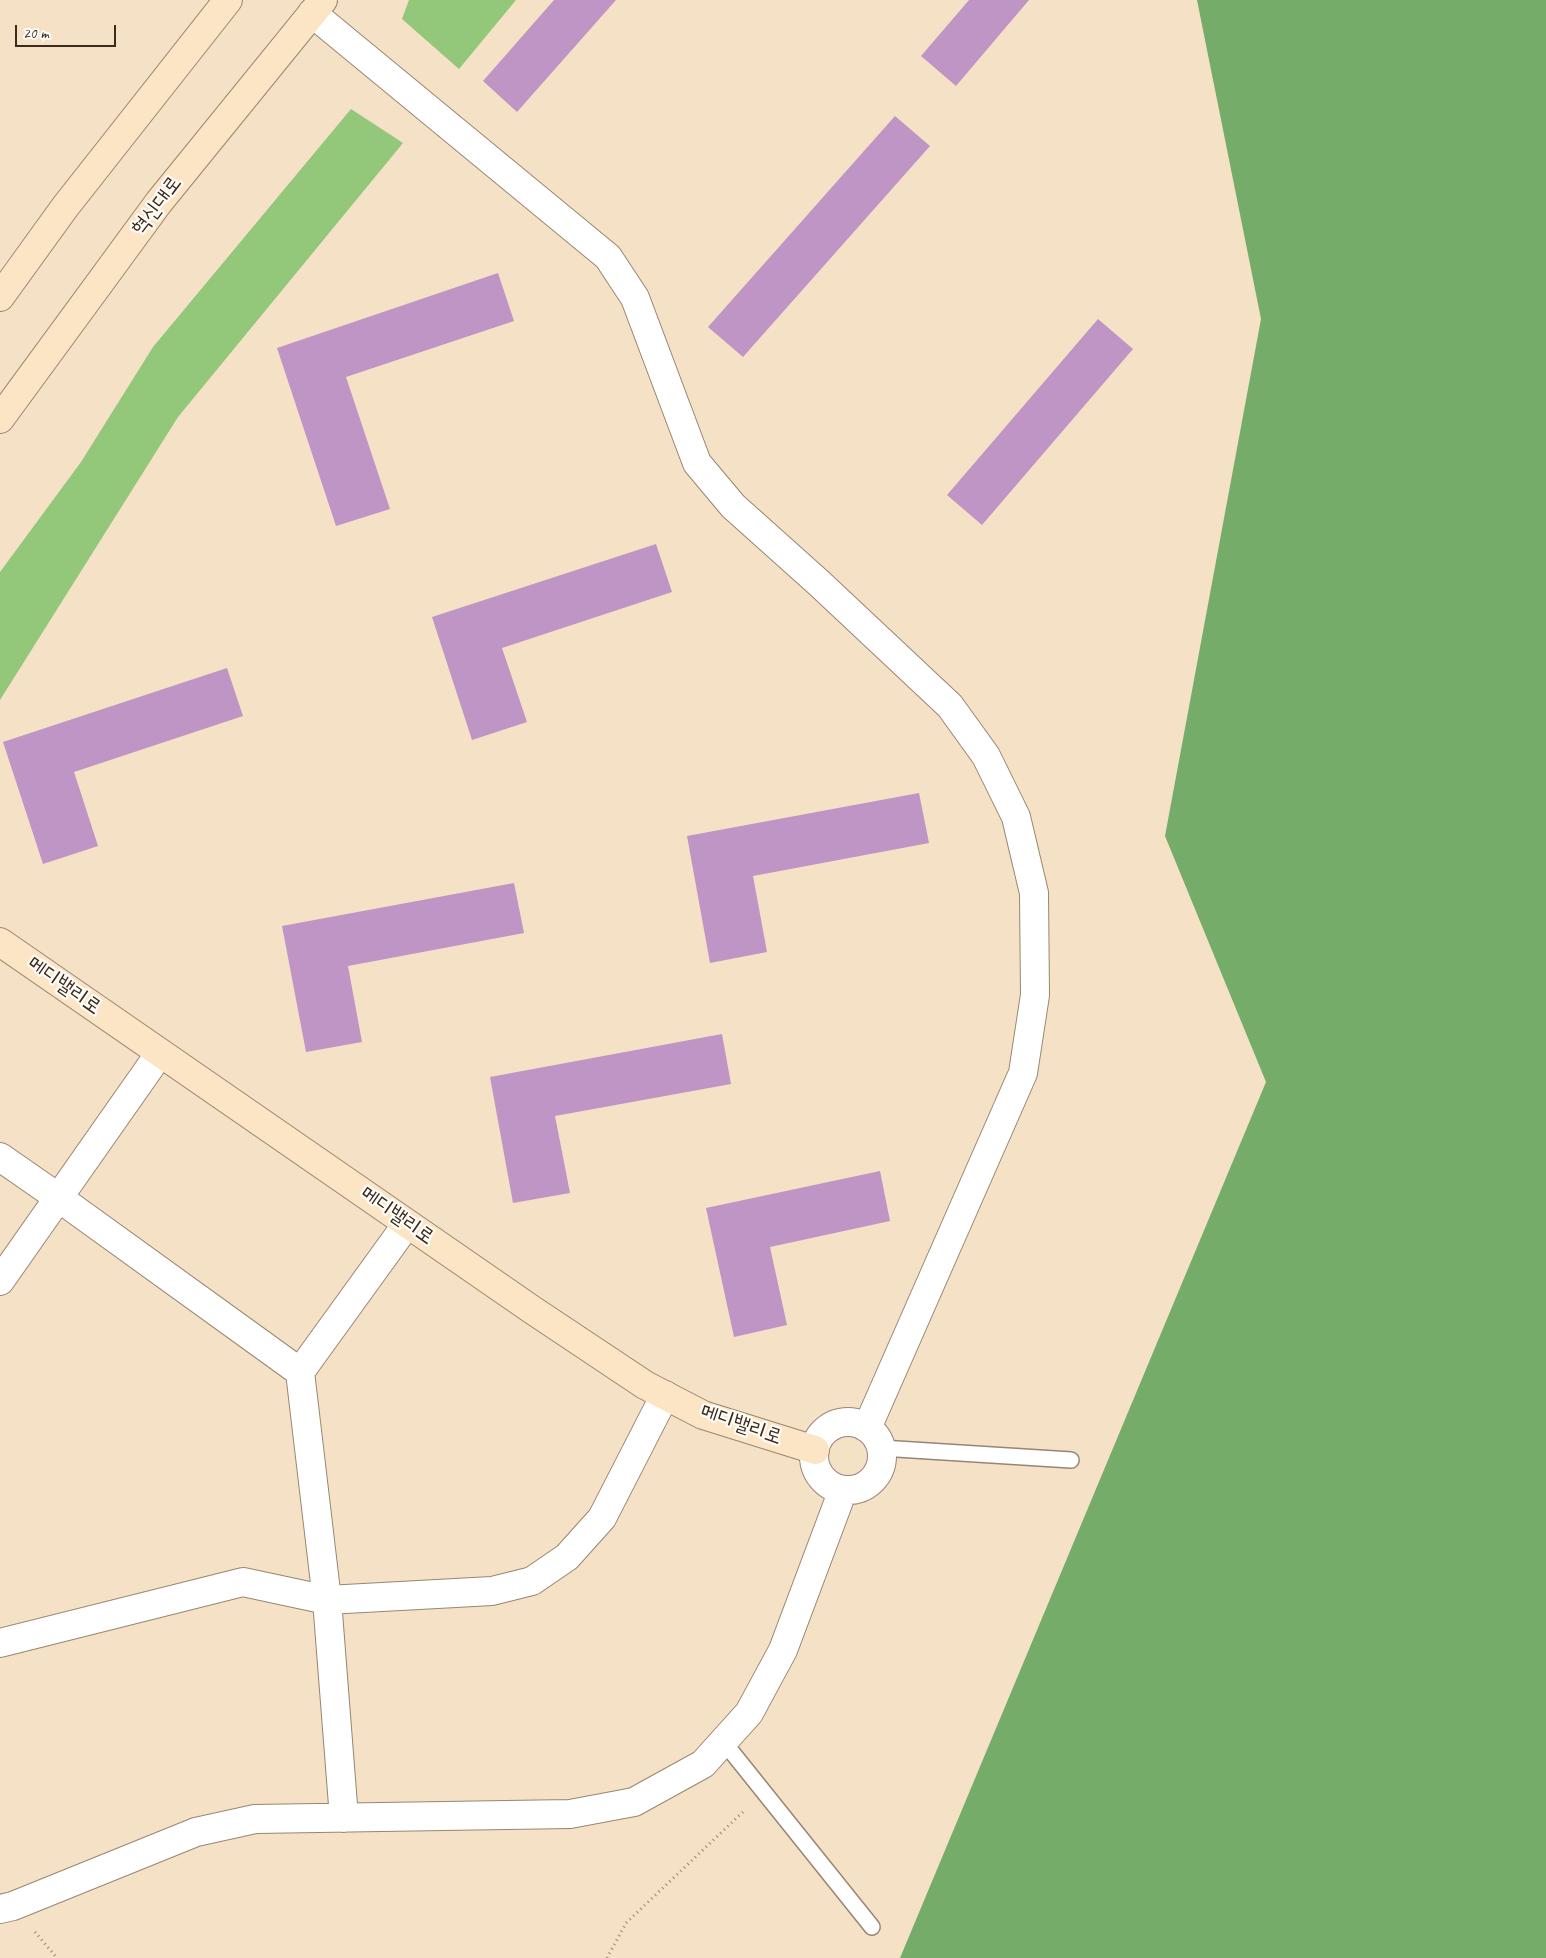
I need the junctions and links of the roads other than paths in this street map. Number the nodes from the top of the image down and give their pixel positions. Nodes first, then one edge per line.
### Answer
1 (228, 0) edge
2 (317, 6) edge
3 (0, 297) edge
4 (0, 419) edge
5 (0, 942) edge
6 (160, 1053) junction
7 (0, 1157) edge
8 (59, 1198) junction
9 (407, 1224) junction
10 (0, 1281) edge
11 (300, 1372) junction
12 (665, 1395) junction
13 (874, 1438) junction
14 (815, 1450) junction
15 (1071, 1460) dead end
16 (844, 1490) junction
17 (327, 1600) junction
18 (0, 1643) edge
19 (723, 1741) junction
20 (344, 1818) junction
21 (0, 1909) edge
22 (872, 1927) dead end

1 - 3 street
2 - 4 street, 혁신대로
2 - 13 street
5 - 6 street, 메디밸리로
6 - 8 street
6 - 9 street, 메디밸리로
7 - 8 street
8 - 10 street
8 - 11 street
9 - 11 street
9 - 12 street, 메디밸리로
11 - 17 street
12 - 14 street, 메디밸리로
12 - 17 street
13 - 14 street
13 - 15 lane
13 - 16 street
14 - 16 street
16 - 19 street
17 - 18 street
17 - 20 street
19 - 20 street
19 - 22 lane
20 - 21 street

